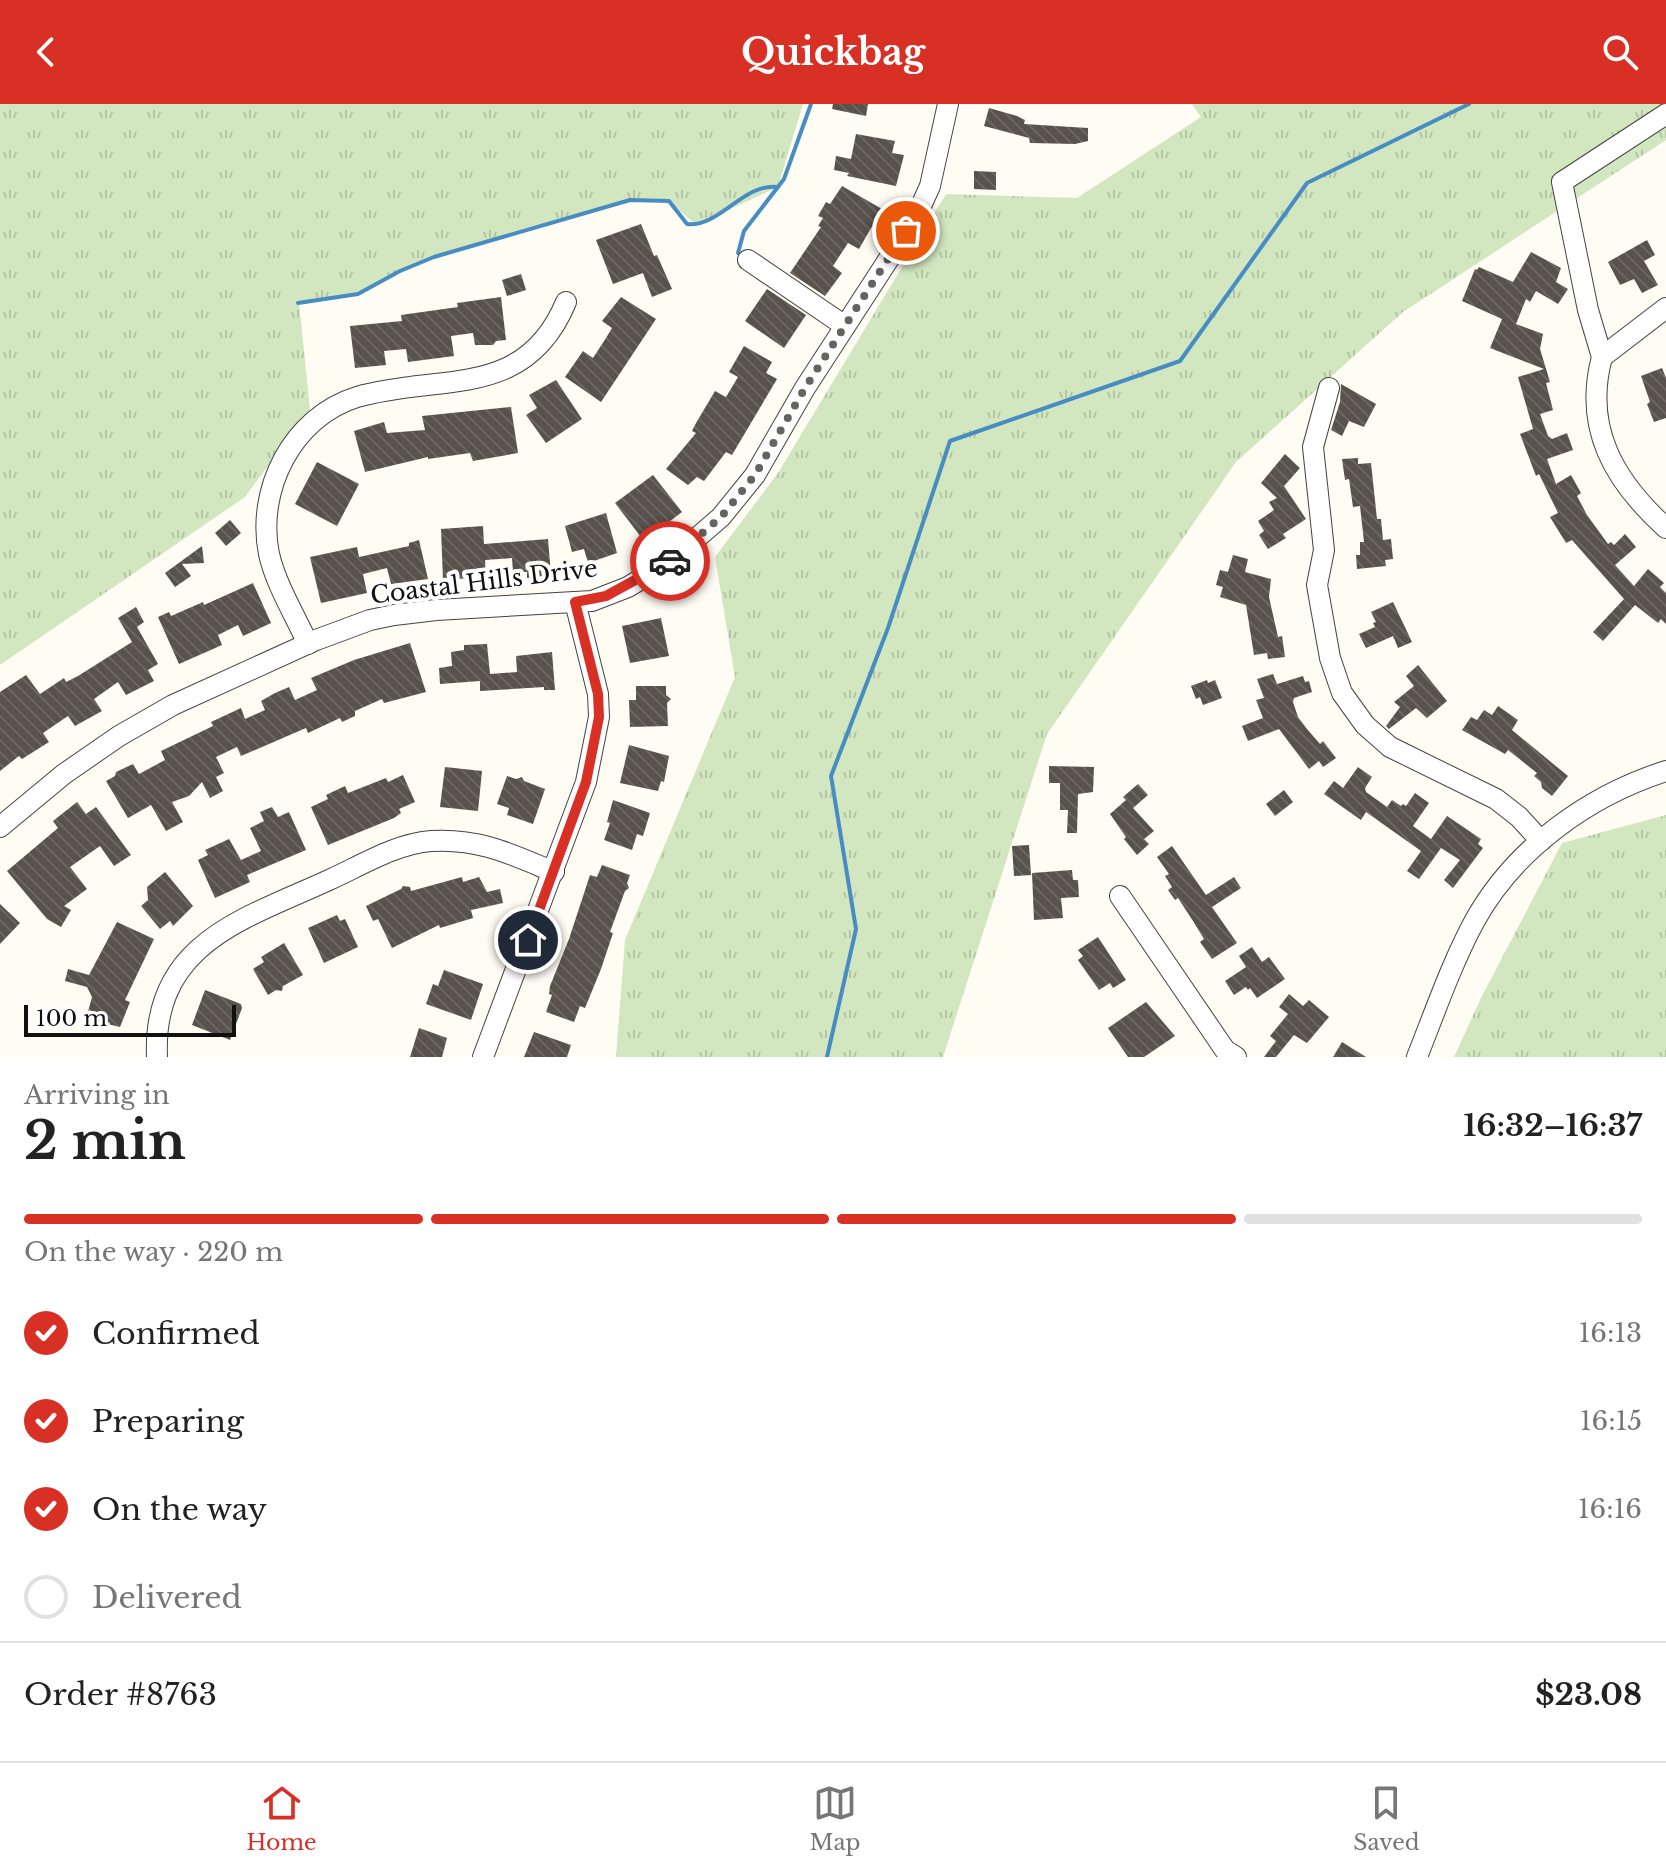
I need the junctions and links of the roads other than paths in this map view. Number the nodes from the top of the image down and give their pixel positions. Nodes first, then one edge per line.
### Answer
1 (948, 104) edge
2 (1666, 114) edge
3 (748, 260) dead end
4 (566, 302) dead end
5 (1666, 308) edge
6 (845, 326) junction
7 (1602, 357) junction
8 (1329, 388) dead end
9 (1666, 528) edge
10 (575, 602) junction
11 (308, 644) junction
12 (1666, 771) edge
13 (0, 827) edge
14 (1541, 841) junction
15 (554, 872) junction
16 (1120, 896) dead end
17 (157, 1057) edge
18 (483, 1057) edge
19 (1236, 1057) edge
20 (1417, 1057) edge

1 - 6 street, Coastal Hills Drive
2 - 7 street
3 - 6 street
4 - 11 street
5 - 7 street
6 - 10 street, Coastal Hills Drive
7 - 9 street
8 - 14 street
10 - 11 street, Coastal Hills Drive
10 - 15 street
11 - 13 street, Coastal Hills Drive
12 - 14 street
14 - 20 street
15 - 17 street
15 - 18 street
16 - 19 street

